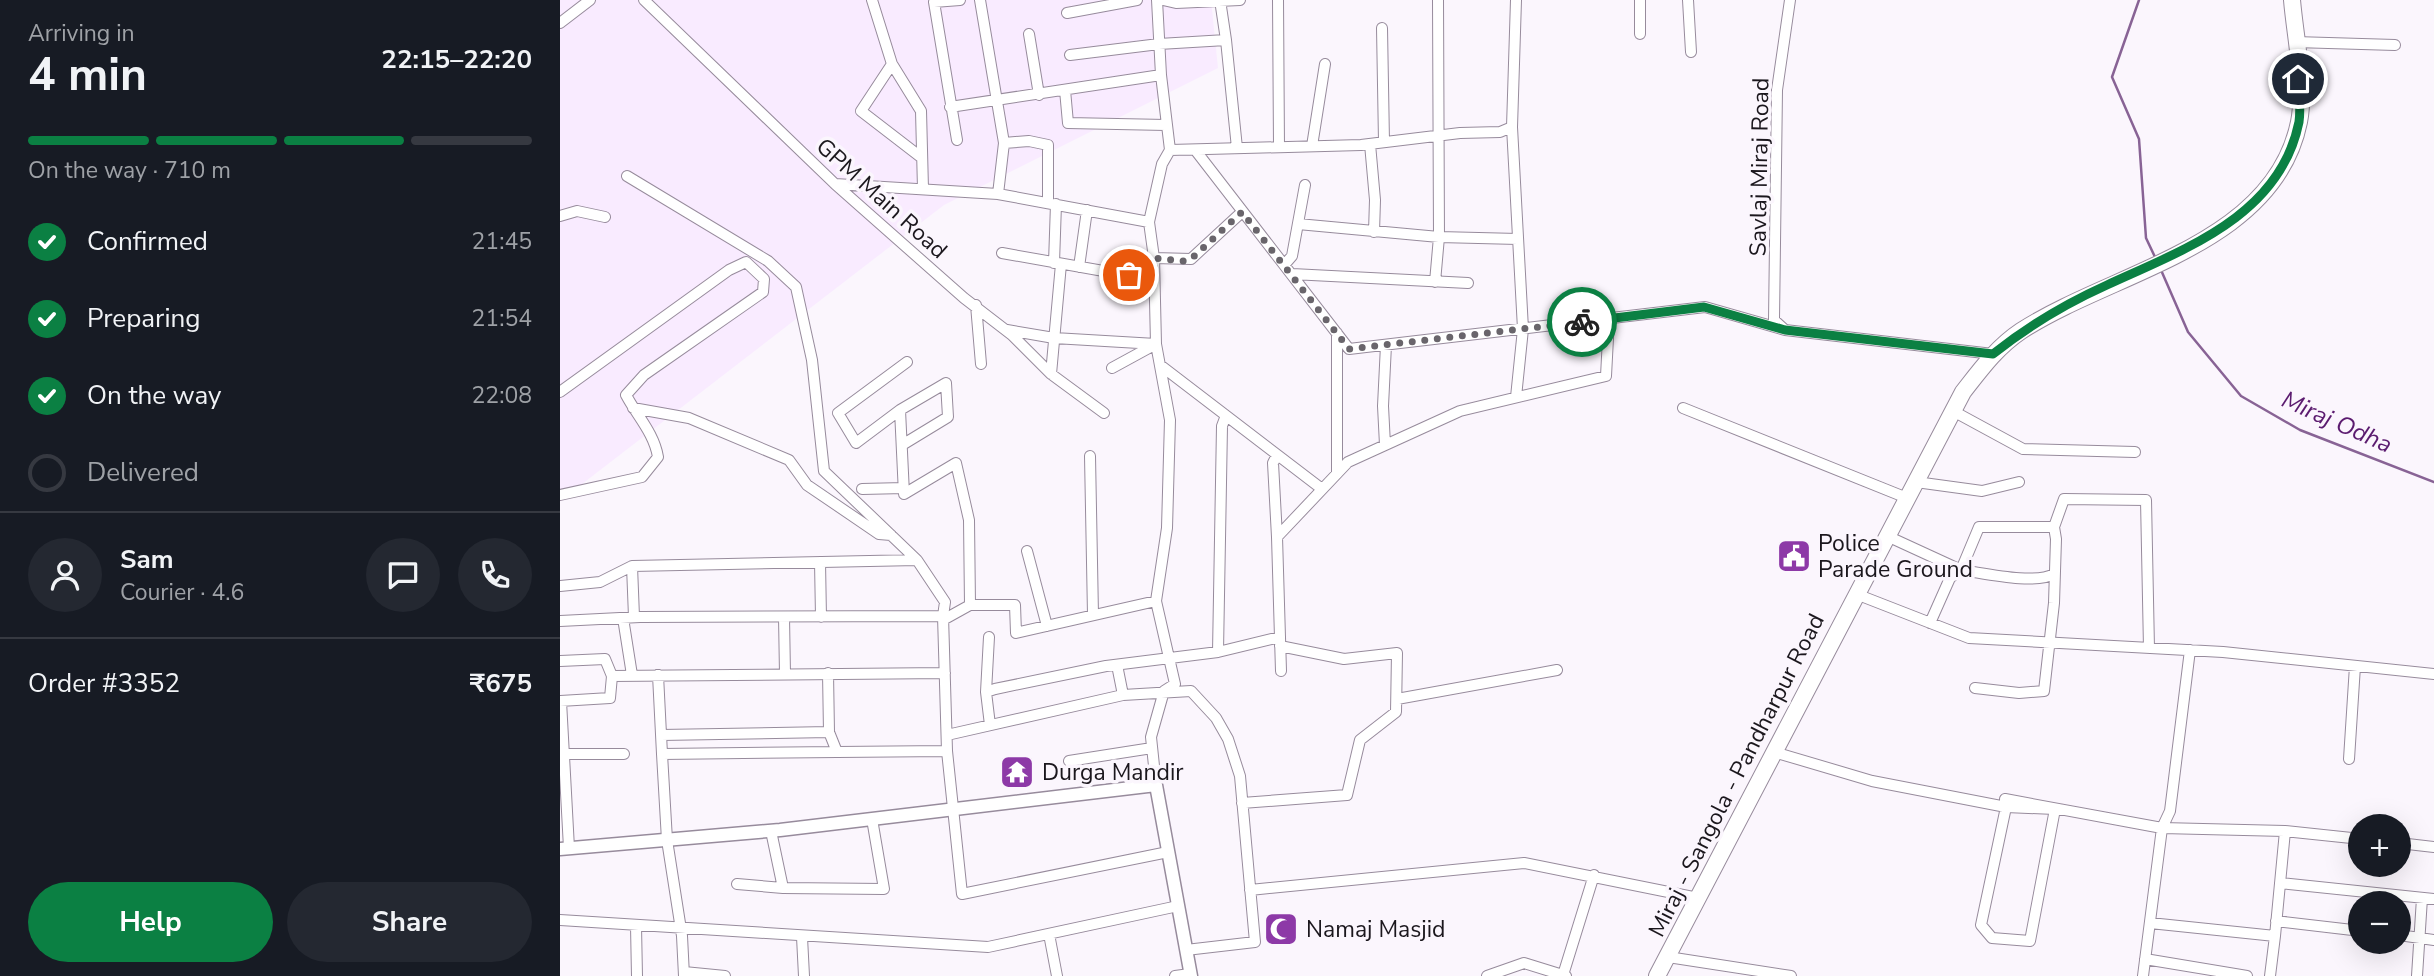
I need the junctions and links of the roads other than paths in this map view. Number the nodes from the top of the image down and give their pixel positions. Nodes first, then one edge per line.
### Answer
1 (590, 0) edge
2 (644, 0) edge
3 (872, 0) edge
4 (960, 0) edge
5 (980, 0) edge
6 (1137, 0) edge
7 (1157, 0) edge
8 (1163, 0) edge
9 (1240, 0) edge
10 (1278, 0) edge
11 (1438, 0) edge
12 (1516, 0) edge
13 (1640, 0) edge
14 (1688, 0) edge
15 (1790, 0) edge
16 (2292, 0) edge
17 (934, 1) edge
18 (1220, 1) edge
19 (1067, 13) dead end
20 (560, 23) edge
21 (1382, 28) dead end
22 (1029, 34) dead end
23 (1640, 34) dead end
24 (1226, 40) junction
25 (2295, 42) junction
26 (1159, 44) junction
27 (2395, 44) dead end
28 (1691, 52) dead end
29 (1070, 55) dead end
30 (892, 64) junction
31 (1325, 64) dead end
32 (1161, 75) junction
33 (1065, 90) junction
34 (1039, 95) junction
35 (996, 102) junction
36 (950, 107) junction
37 (1166, 125) junction
38 (1512, 127) junction
39 (1438, 135) junction
40 (957, 139) dead end
41 (1384, 142) junction
42 (1004, 143) junction
43 (1370, 144) junction
44 (1279, 146) junction
45 (1312, 146) junction
46 (1237, 148) junction
47 (1170, 150) junction
48 (1196, 151) junction
49 (922, 158) junction
50 (627, 176) dead end
51 (835, 184) junction
52 (1306, 185) dead end
53 (923, 189) junction
54 (998, 194) junction
55 (1052, 204) junction
56 (1087, 210) junction
57 (1242, 212) junction
58 (560, 216) edge
59 (605, 217) dead end
60 (1149, 222) junction
61 (1298, 224) junction
62 (1374, 232) junction
63 (1439, 237) junction
64 (1518, 239) junction
65 (1002, 253) dead end
66 (1154, 258) junction
67 (1058, 263) junction
68 (1285, 264) junction
69 (1079, 267) junction
70 (1292, 274) junction
71 (1154, 279) junction
72 (1435, 282) junction
73 (1468, 284) dead end
74 (976, 305) junction
75 (1609, 318) junction
76 (1001, 329) junction
77 (1522, 329) junction
78 (1785, 330) junction
79 (1337, 333) junction
80 (1054, 338) junction
81 (1156, 344) junction
82 (1386, 345) junction
83 (1993, 354) junction
84 (907, 362) dead end
85 (981, 364) dead end
86 (1160, 365) junction
87 (1112, 368) dead end
88 (1051, 374) junction
89 (560, 392) edge
90 (1517, 397) junction
91 (633, 408) junction
92 (1683, 408) dead end
93 (900, 410) junction
94 (1953, 411) junction
95 (1104, 413) dead end
96 (1225, 418) junction
97 (902, 445) junction
98 (1385, 445) junction
99 (2135, 452) dead end
100 (1277, 455) junction
101 (1090, 456) dead end
102 (1338, 473) junction
103 (1916, 482) junction
104 (2019, 482) dead end
105 (904, 488) junction
106 (862, 489) dead end
107 (1322, 489) junction
108 (560, 495) edge
109 (1907, 498) junction
110 (2054, 527) junction
111 (891, 535) junction
112 (1887, 536) junction
113 (1277, 537) junction
114 (1027, 551) dead end
115 (917, 560) junction
116 (820, 562) junction
117 (632, 566) junction
118 (1961, 570) junction
119 (2054, 574) junction
120 (560, 586) edge
121 (1856, 594) junction
122 (1156, 601) junction
123 (970, 605) junction
124 (1093, 615) junction
125 (784, 617) junction
126 (821, 617) junction
127 (943, 617) junction
128 (629, 618) junction
129 (560, 621) edge
130 (1930, 623) junction
131 (1047, 626) junction
132 (989, 637) dead end
133 (1280, 641) junction
134 (2050, 642) junction
135 (2149, 648) junction
136 (2190, 650) junction
137 (1218, 652) junction
138 (1167, 659) junction
139 (560, 661) edge
140 (1117, 665) junction
141 (2355, 666) junction
142 (1557, 670) dead end
143 (1281, 671) dead end
144 (828, 673) junction
145 (945, 673) junction
146 (785, 674) junction
147 (2434, 674) edge
148 (632, 675) junction
149 (658, 675) junction
150 (612, 676) junction
151 (1975, 688) dead end
152 (1164, 691) junction
153 (986, 692) junction
154 (1123, 695) junction
155 (1396, 699) junction
156 (561, 701) edge
157 (990, 725) junction
158 (829, 732) junction
159 (661, 735) junction
160 (947, 735) junction
161 (1152, 748) junction
162 (947, 751) junction
163 (837, 752) junction
164 (1774, 752) junction
165 (564, 754) junction
166 (624, 754) dead end
167 (662, 754) junction
168 (2349, 759) dead end
169 (1069, 761) dead end
170 (1156, 785) junction
171 (1242, 803) junction
172 (2006, 807) junction
173 (954, 809) junction
174 (2055, 809) junction
175 (872, 819) junction
176 (2162, 828) junction
177 (771, 831) junction
178 (2286, 831) junction
179 (2348, 838) edge
180 (667, 840) junction
181 (2411, 844) edge
182 (2434, 847) edge
183 (564, 849) edge
184 (1168, 852) junction
185 (1594, 875) junction
186 (2280, 883) junction
187 (737, 884) dead end
188 (783, 888) junction
189 (1250, 890) junction
190 (1698, 898) junction
191 (2422, 898) junction
192 (2434, 899) edge
193 (1178, 906) junction
194 (560, 920) edge
195 (2276, 921) junction
196 (2150, 923) junction
197 (636, 926) junction
198 (2348, 929) edge
199 (681, 930) junction
200 (1049, 934) junction
201 (2275, 936) junction
202 (802, 937) junction
203 (2411, 937) edge
204 (2419, 938) junction
205 (2434, 940) edge
206 (1186, 950) junction
207 (1668, 957) junction
208 (2145, 959) junction
209 (684, 974) edge
210 (1191, 975) edge
211 (637, 976) edge
212 (725, 976) edge
213 (804, 976) edge
214 (1057, 976) edge
215 (1175, 976) edge
216 (1487, 976) edge
217 (1564, 976) edge
218 (1657, 976) edge
219 (1791, 976) edge
220 (2143, 976) edge
221 (2247, 976) edge
222 (2270, 976) edge
223 (2417, 976) edge

1 - 20 street
2 - 51 street, GPM Main Road
3 - 30 street
4 - 17 street
5 - 35 street
6 - 19 street
7 - 26 street
8 - 18 street
9 - 18 street
10 - 44 street
11 - 39 street
12 - 38 street
13 - 23 street
14 - 28 street
15 - 78 street, Savlaj Miraj Road
16 - 25 highway, Miraj - Sangola - Pandharpur Road
17 - 36 street
18 - 24 street
21 - 41 street
22 - 34 street
24 - 26 street
24 - 46 street
25 - 27 street
25 - 83 highway, Miraj - Sangola - Pandharpur Road
26 - 29 street
26 - 32 street
30 - 49 street
30 - 49 street
31 - 45 street
32 - 33 street
32 - 37 street
33 - 34 street
33 - 37 street
34 - 35 street
35 - 36 street
35 - 42 street
36 - 40 street
37 - 47 street
38 - 39 street
38 - 64 street
39 - 41 street
39 - 63 street
41 - 43 street
42 - 54 street
42 - 55 street
43 - 45 street
43 - 62 street
44 - 45 street
44 - 46 street
46 - 48 street
47 - 48 street
47 - 60 street
48 - 57 street
49 - 53 street
50 - 111 street
51 - 53 street
51 - 74 street, GPM Main Road
52 - 61 street
53 - 54 street
54 - 55 street
55 - 56 street
55 - 67 street
56 - 60 street
56 - 69 street
57 - 66 street
57 - 68 street
58 - 59 street
60 - 66 street
61 - 62 street
61 - 68 street
62 - 63 street
63 - 64 street
63 - 72 street
64 - 77 street
65 - 67 street
66 - 71 street
67 - 69 street
67 - 80 street
68 - 70 street
69 - 71 street
70 - 72 street
70 - 79 street
71 - 81 street
72 - 73 street
74 - 76 street, GPM Main Road
74 - 85 street
75 - 77 street
75 - 78 street
75 - 90 street
76 - 80 street
76 - 88 street, GPM Main Road
77 - 82 street
77 - 90 street
78 - 83 street
79 - 82 street
79 - 102 street
80 - 81 street
80 - 88 street
81 - 86 street
81 - 87 street
82 - 98 street
83 - 94 highway, Miraj - Sangola - Pandharpur Road
84 - 93 street
86 - 96 street
86 - 122 street
88 - 95 street, GPM Main Road
89 - 91 street
90 - 98 street
91 - 108 street
91 - 111 street
92 - 109 street
93 - 97 street
93 - 97 street
94 - 99 street
94 - 103 highway, Miraj - Sangola - Pandharpur Road
96 - 100 street
96 - 137 street
97 - 105 street
98 - 102 street
100 - 107 street
100 - 113 street
101 - 124 street
102 - 107 street
103 - 104 street
103 - 109 highway, Miraj - Sangola - Pandharpur Road
105 - 106 street
105 - 123 street
107 - 113 street
109 - 112 highway, Miraj - Sangola - Pandharpur Road
110 - 118 street
110 - 119 street
110 - 135 street
111 - 115 street
112 - 118 street
112 - 121 highway, Miraj - Sangola - Pandharpur Road
113 - 133 street
114 - 131 street
115 - 116 street
115 - 127 street
116 - 117 street
116 - 126 street
117 - 120 street
117 - 128 street
118 - 119 street
118 - 130 street
119 - 134 street
121 - 130 street
121 - 164 highway, Miraj - Sangola - Pandharpur Road
122 - 124 street
122 - 138 street
123 - 127 street
123 - 131 street
124 - 131 street
125 - 126 street
125 - 128 street
125 - 146 street
126 - 127 street
127 - 145 street
128 - 129 street
128 - 148 street
130 - 134 street
132 - 153 street
133 - 137 street
133 - 143 street
133 - 155 street
134 - 135 street
134 - 151 street
135 - 136 street
136 - 141 street
136 - 176 street
137 - 138 street
138 - 140 street
138 - 152 street
139 - 150 street
140 - 153 street
140 - 154 street
141 - 147 street
141 - 168 street
142 - 155 street
144 - 145 street
144 - 146 street
144 - 158 street
145 - 160 street
146 - 149 street
148 - 149 street
148 - 150 street
149 - 159 street
150 - 156 street
152 - 154 street
152 - 161 street
152 - 171 street
153 - 157 street
154 - 157 street
155 - 171 street
156 - 165 street
157 - 160 street
158 - 159 street
158 - 163 street
159 - 167 street
160 - 162 street
161 - 169 street
161 - 170 street
162 - 163 street
162 - 173 street
163 - 167 street
164 - 172 street
164 - 190 highway, Miraj - Sangola - Pandharpur Road
165 - 166 street
165 - 183 street
167 - 180 street
170 - 173 street
170 - 184 street
171 - 189 street
172 - 174 street
172 - 174 street
173 - 175 street
173 - 184 street
174 - 176 street
175 - 177 street
175 - 188 street
176 - 178 street
176 - 196 street
177 - 180 street
177 - 188 street
178 - 179 street
178 - 186 street
180 - 183 street
180 - 199 street
181 - 182 street
184 - 193 street
185 - 189 street
185 - 190 street
185 - 217 street
186 - 191 street
186 - 195 street
187 - 188 street
189 - 206 street
190 - 207 highway, Miraj - Sangola - Pandharpur Road
191 - 192 street
191 - 204 street
193 - 200 street
193 - 206 street
194 - 197 street
195 - 198 street
195 - 201 street
196 - 201 street
196 - 208 street
197 - 199 street
197 - 211 street
199 - 202 street
199 - 209 street
200 - 202 street
200 - 214 street
201 - 222 street
202 - 213 street
203 - 204 street
204 - 205 street
204 - 223 street
206 - 210 street
207 - 218 highway, Miraj - Sangola - Pandharpur Road
207 - 219 street
208 - 220 street
208 - 221 street
209 - 212 street
210 - 215 street
216 - 217 street

